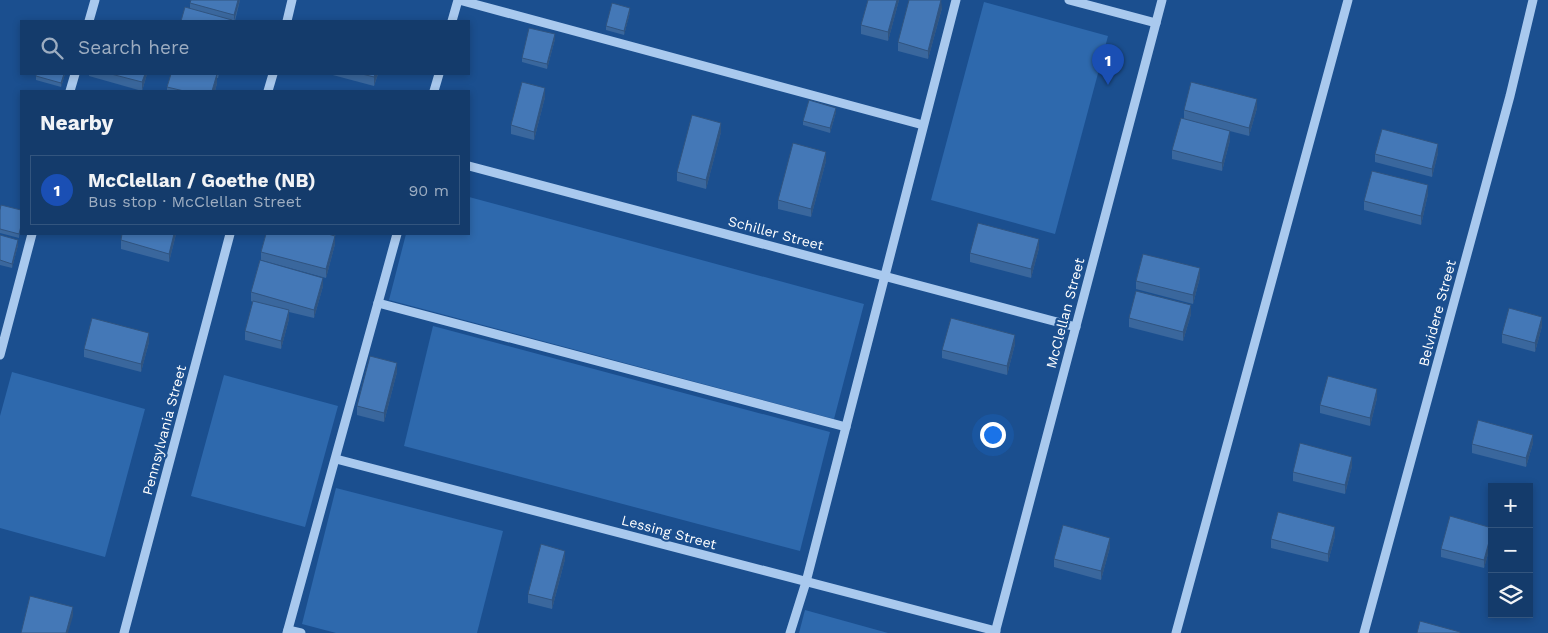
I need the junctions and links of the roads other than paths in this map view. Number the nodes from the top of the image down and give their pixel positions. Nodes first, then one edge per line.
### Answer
1 (95, 0) edge
2 (292, 0) edge
3 (458, 0) edge
4 (956, 0) edge
5 (1068, 0) edge
6 (1162, 0) edge
7 (1348, 0) edge
8 (1533, 0) edge
9 (89, 20) edge
10 (287, 20) edge
11 (452, 20) edge
12 (1156, 23) junction
13 (75, 75) edge
14 (273, 75) edge
15 (439, 75) edge
16 (70, 90) edge
17 (268, 90) edge
18 (434, 90) edge
19 (923, 125) junction
20 (470, 166) edge
21 (32, 235) edge
22 (230, 235) edge
23 (397, 235) edge
24 (884, 276) junction
25 (378, 303) junction
26 (1076, 326) junction
27 (0, 355) edge
28 (846, 427) junction
29 (336, 459) junction
30 (806, 582) junction
31 (288, 631) edge
32 (996, 632) edge
33 (124, 633) edge
34 (301, 633) edge
35 (790, 633) edge
36 (1176, 633) edge
37 (1364, 633) edge

1 - 9 street
2 - 10 street
3 - 11 street
3 - 19 street
4 - 19 street
5 - 12 street
6 - 12 street, McClellan Street
7 - 36 street
8 - 37 street, Belvidere Street
12 - 26 street, McClellan Street
13 - 16 street
14 - 17 street
15 - 18 street
19 - 24 street
20 - 24 street, Schiller Street
21 - 27 street
22 - 33 street, Pennsylvania Street
23 - 25 street
24 - 26 street, Schiller Street
24 - 28 street
25 - 28 street
25 - 29 street
26 - 32 street, McClellan Street
28 - 30 street
29 - 30 street, Lessing Street
29 - 31 street
30 - 32 street, Lessing Street
30 - 35 street
31 - 34 street

